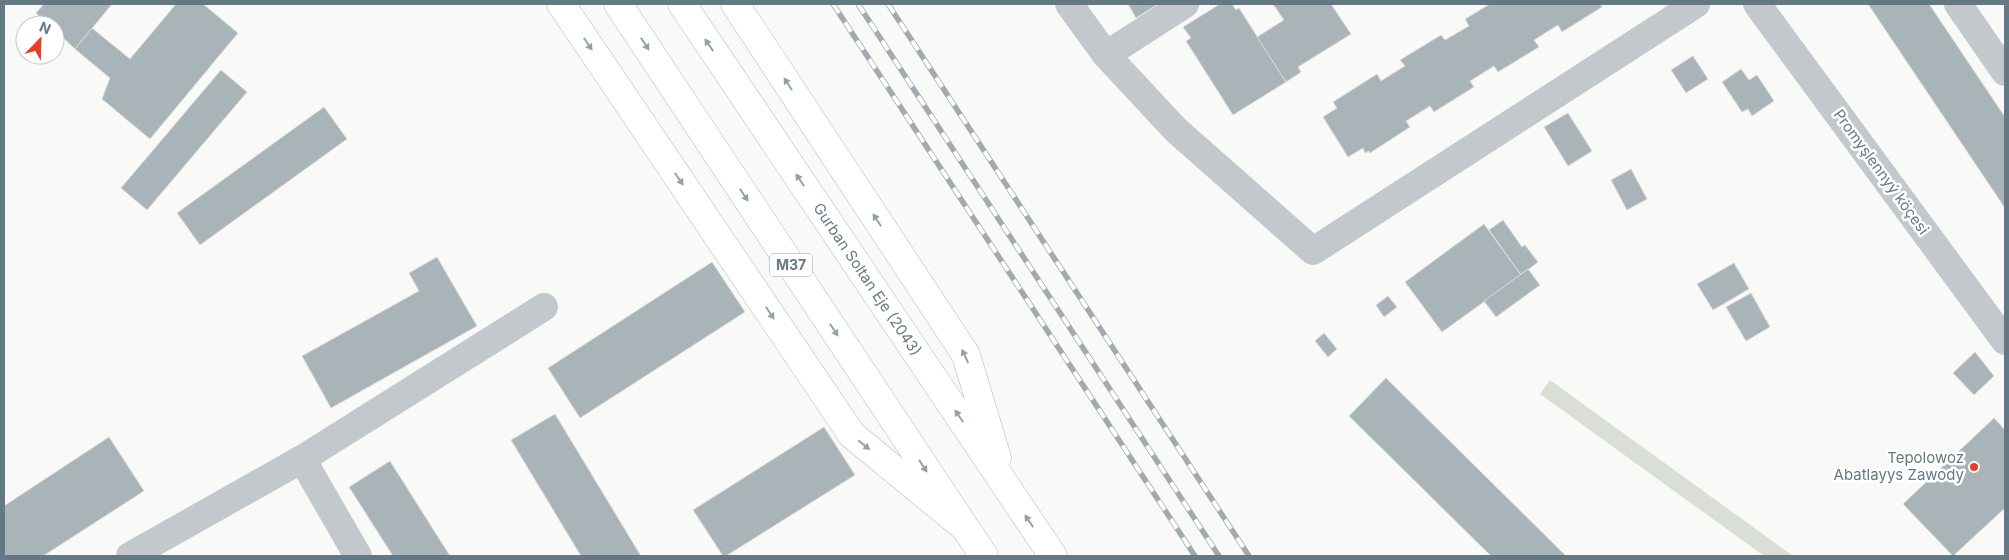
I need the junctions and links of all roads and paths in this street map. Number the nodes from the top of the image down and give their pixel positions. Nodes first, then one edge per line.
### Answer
1 (561, 4) edge
2 (618, 4) edge
3 (682, 4) edge
4 (735, 4) edge
5 (1069, 4) edge
6 (1185, 4) edge
7 (1696, 4) edge
8 (1757, 4) edge
9 (1958, 4) edge
10 (1106, 55) junction
11 (2005, 72) edge
12 (544, 306) dead end
13 (2005, 341) edge
14 (302, 459) junction
15 (1006, 486) junction
16 (963, 526) junction
17 (130, 556) edge
18 (358, 556) edge
19 (984, 556) edge
20 (1053, 556) edge

1 -> 16 highway
2 -> 16 highway, M37
15 -> 3 highway, Gurban Soltan Eje (2043)
15 -> 4 highway
5 - 10 street
6 - 10 street
7 - 10 street
8 - 13 street, Promyşlennyý köçesi
9 - 11 street
12 - 14 street
14 - 17 street
14 - 18 street
20 -> 15 highway, Gurban Soltan Eje (2043)
16 - 19 highway, M37

